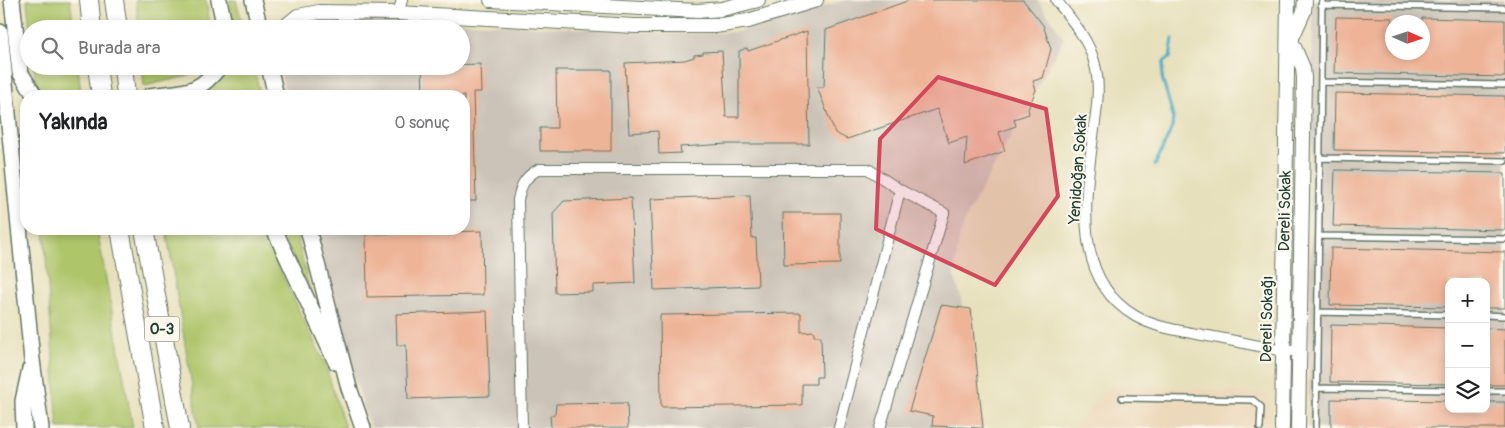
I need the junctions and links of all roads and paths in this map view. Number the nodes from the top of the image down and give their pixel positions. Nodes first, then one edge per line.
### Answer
1 (12, 0) edge
2 (89, 0) edge
3 (114, 0) edge
4 (219, 0) edge
5 (253, 0) edge
6 (491, 0) edge
7 (758, 0) edge
8 (816, 0) edge
9 (1056, 0) edge
10 (1288, 0) edge
11 (1305, 0) edge
12 (1322, 3) edge
13 (597, 4) edge
14 (400, 7) edge
15 (1505, 8) edge
16 (91, 20) edge
17 (117, 20) edge
18 (223, 20) edge
19 (258, 20) edge
20 (293, 20) edge
21 (590, 24) junction
22 (0, 32) edge
23 (20, 72) edge
24 (22, 75) edge
25 (98, 75) edge
26 (124, 75) edge
27 (212, 75) edge
28 (271, 75) edge
29 (1321, 82) junction
30 (1505, 84) edge
31 (31, 90) edge
32 (100, 90) edge
33 (125, 90) edge
34 (193, 90) edge
35 (275, 90) edge
36 (1320, 158) junction
37 (1505, 161) edge
38 (900, 190) junction
39 (20, 227) edge
40 (21, 235) edge
41 (28, 235) edge
42 (121, 235) edge
43 (145, 235) edge
44 (277, 235) edge
45 (310, 235) edge
46 (1319, 236) junction
47 (1505, 239) edge
48 (26, 286) junction
49 (1318, 312) junction
50 (1445, 315) edge
51 (1490, 315) edge
52 (1505, 316) edge
53 (1283, 351) junction
54 (1298, 351) junction
55 (32, 360) junction
56 (349, 388) junction
57 (1317, 388) junction
58 (1445, 390) edge
59 (1490, 391) edge
60 (1505, 391) edge
61 (1122, 398) dead end
62 (24, 428) edge
63 (41, 428) edge
64 (156, 428) edge
65 (180, 428) edge
66 (364, 428) edge
67 (522, 428) edge
68 (839, 428) edge
69 (880, 428) edge
70 (1260, 428) edge
71 (1282, 428) edge
72 (1298, 428) edge
73 (1316, 428) edge

1 - 23 main road
2 - 16 highway
3 - 17 highway
4 - 18 main road
5 - 19 main road
6 - 13 street
7 - 13 street
8 - 21 street
9 - 53 street, Yenidoğan Sokak
10 - 53 street, Dereli Sokağı
11 - 54 street, Dereli Sokak
12 - 15 lane
12 - 29 lane
13 - 21 lane
14 - 20 street
14 - 21 street
22 - 39 main road
24 - 31 main road
25 - 32 highway
26 - 33 highway
27 - 34 main road
28 - 35 main road
29 - 30 lane
29 - 36 lane
36 - 37 lane
36 - 46 lane
38 - 67 street
38 - 68 street
38 - 69 street
40 - 48 main road
41 - 48 main road
42 - 64 highway, O-3
43 - 65 highway, O-3
44 - 56 main road
45 - 56 main road
46 - 47 lane
46 - 49 lane
48 - 55 main road
49 - 50 lane
49 - 57 lane
51 - 52 lane
53 - 54 street, Yenidoğan Sokak
53 - 71 street, Dereli Sokağı
54 - 72 street, Dereli Sokak
55 - 62 main road
55 - 63 main road
56 - 66 main road
57 - 58 lane
57 - 73 lane
59 - 60 lane
61 - 70 lane

